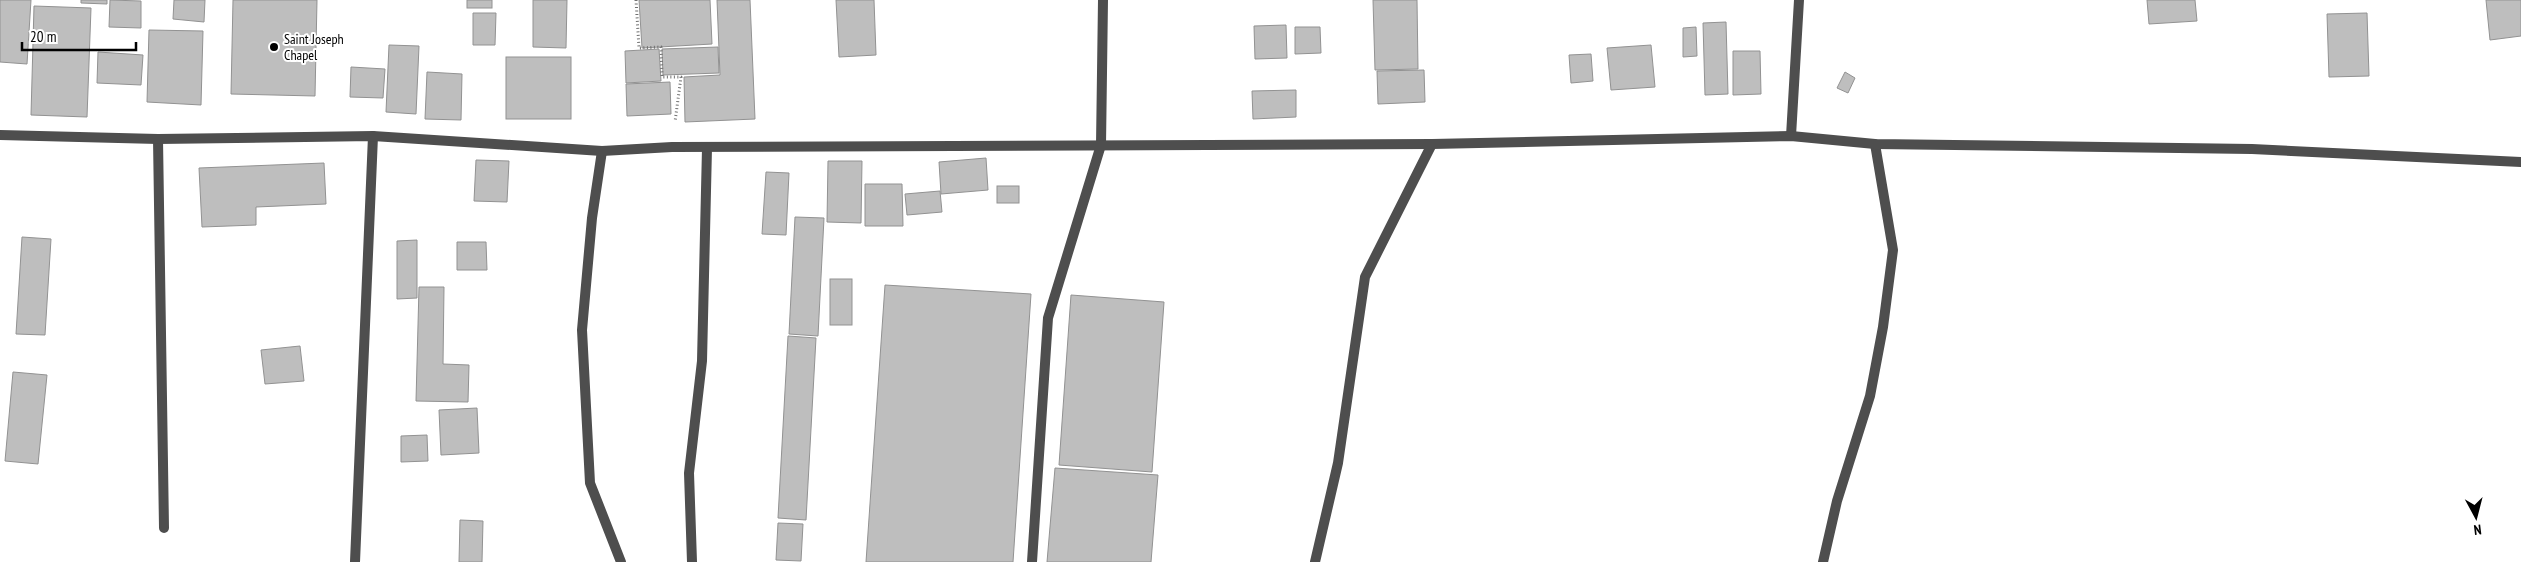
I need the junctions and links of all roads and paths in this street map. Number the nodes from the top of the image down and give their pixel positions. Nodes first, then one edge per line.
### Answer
1 (636, 0) edge
2 (1104, 0) edge
3 (1799, 0) edge
4 (0, 135) edge
5 (373, 136) junction
6 (1791, 136) junction
7 (158, 139) junction
8 (1432, 144) junction
9 (1875, 144) junction
10 (1101, 145) junction
11 (672, 147) junction
12 (707, 148) junction
13 (602, 151) junction
14 (2521, 162) edge
15 (164, 528) dead end
16 (355, 562) edge
17 (621, 562) edge
18 (692, 562) edge
19 (1032, 562) edge
20 (1315, 562) edge
21 (1823, 562) edge

1 - 11 path
2 - 10 street
3 - 6 street
4 - 7 street
5 - 7 street
5 - 13 street
5 - 16 street
6 - 8 street
6 - 9 street
7 - 15 street
8 - 10 street
8 - 20 street
9 - 14 street
9 - 21 street
10 - 12 street
10 - 19 street
11 - 12 street
11 - 13 street
12 - 18 street
13 - 17 street

